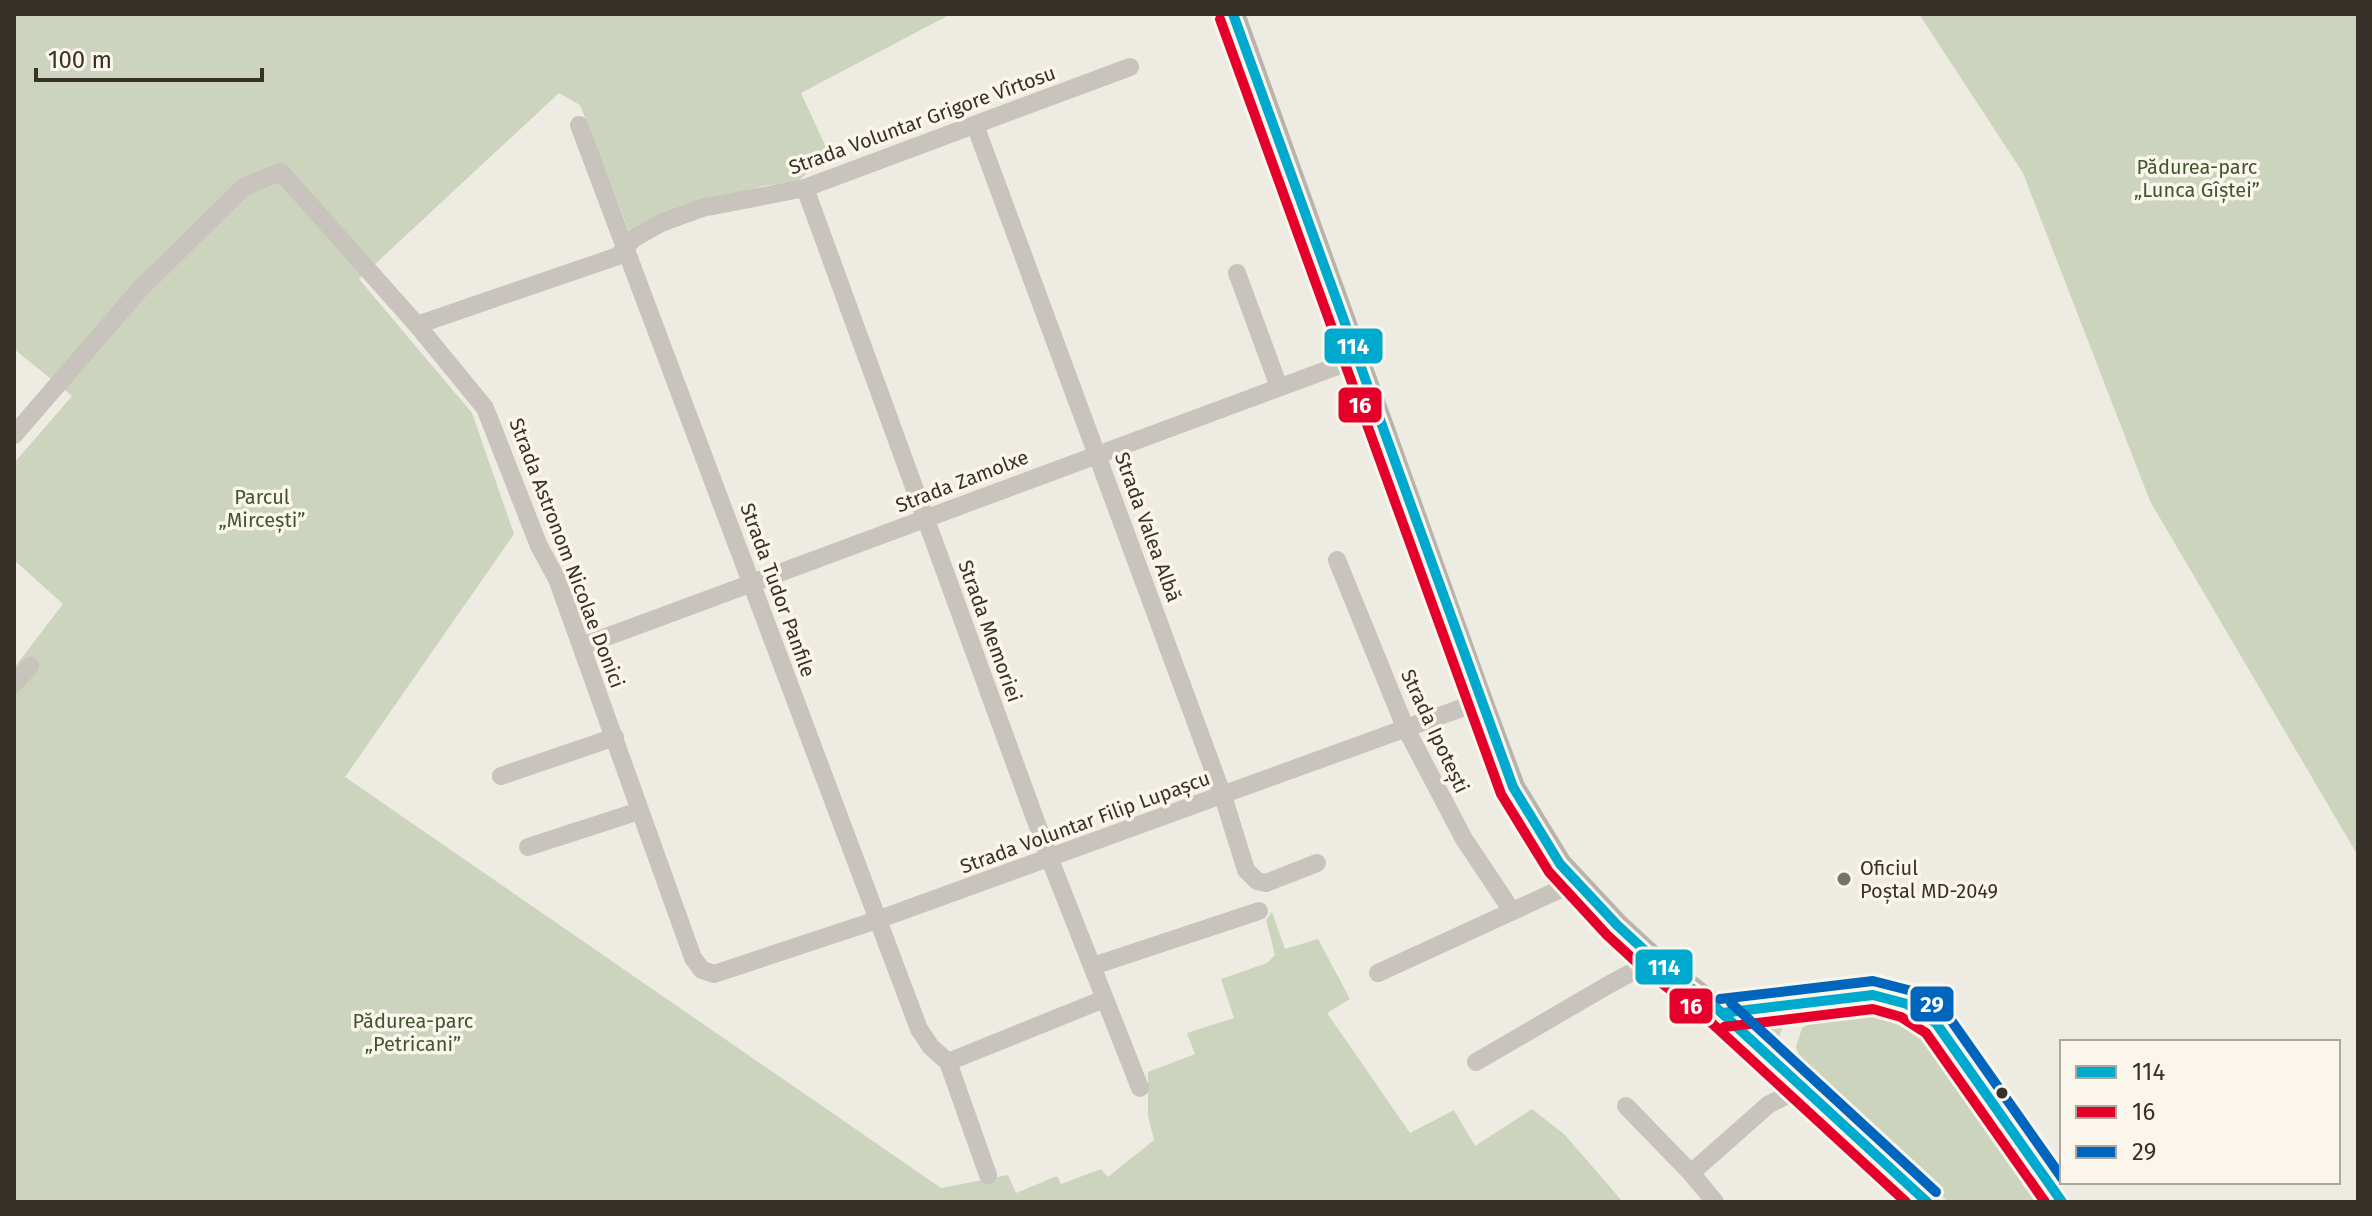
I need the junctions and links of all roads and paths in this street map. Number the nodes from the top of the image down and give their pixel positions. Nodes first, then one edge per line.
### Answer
1 (1233, 14) edge
2 (1130, 67) dead end
3 (579, 125) dead end
4 (975, 125) junction
5 (805, 188) junction
6 (626, 248) junction
7 (1237, 273) dead end
8 (417, 325) junction
9 (1359, 358) junction
10 (1279, 387) junction
11 (14, 435) edge
12 (1097, 453) junction
13 (925, 519) junction
14 (1337, 560) dead end
15 (752, 582) junction
16 (582, 646) junction
17 (30, 666) dead end
18 (14, 684) edge
19 (1481, 701) junction
20 (1405, 727) junction
21 (615, 737) junction
22 (501, 776) dead end
23 (1223, 796) junction
24 (639, 811) junction
25 (528, 847) dead end
26 (1049, 857) junction
27 (1317, 863) dead end
28 (1576, 882) junction
29 (1259, 911) dead end
30 (1512, 911) junction
31 (877, 920) junction
32 (1655, 960) junction
33 (1093, 966) junction
34 (702, 970) joint
35 (1378, 973) dead end
36 (1104, 999) junction
37 (948, 1062) junction
38 (1476, 1062) dead end
39 (1802, 1087) junction
40 (1140, 1088) dead end
41 (1626, 1106) dead end
42 (1691, 1173) junction
43 (988, 1175) dead end
44 (1715, 1202) edge
45 (1927, 1202) edge

1 - 9 main road
2 - 4 street, Strada Voluntar Grigore Vîrtosu
3 - 6 street, Strada Tudor Panfile
4 - 5 street, Strada Voluntar Grigore Vîrtosu
4 - 12 street, Strada Valea Albă
5 - 6 street, Strada Voluntar Grigore Vîrtosu
5 - 13 street, Strada Memoriei
6 - 8 street, Strada Voluntar Grigore Vîrtosu
6 - 15 street, Strada Tudor Panfile
7 - 10 street
8 - 11 street, Strada Astronom Nicolae Donici
8 - 16 street, Strada Astronom Nicolae Donici
9 - 10 street, Strada Zamolxe
9 - 19 main road
10 - 12 street, Strada Zamolxe
12 - 13 street, Strada Zamolxe
12 - 23 street, Strada Valea Albă
13 - 15 street, Strada Zamolxe
13 - 26 street, Strada Memoriei
14 - 20 street, Strada Ipotești
15 - 16 street, Strada Zamolxe
15 - 31 street, Strada Tudor Panfile
16 - 21 street, Strada Astronom Nicolae Donici
17 - 18 street
19 - 20 street, Strada Voluntar Filip Lupașcu
19 - 28 main road
20 - 23 street, Strada Voluntar Filip Lupașcu
20 - 30 street, Strada Ipotești
21 - 22 street
21 - 24 street, Strada Astronom Nicolae Donici
23 - 26 street, Strada Voluntar Filip Lupașcu
23 - 27 street, Strada Valea Albă
24 - 25 street
24 - 34 street, Strada Astronom Nicolae Donici
26 - 31 street, Strada Voluntar Filip Lupașcu
26 - 33 street, Strada Memoriei
28 - 30 street
28 - 32 main road
29 - 33 street
30 - 35 street
31 - 34 street, Strada Voluntar Filip Lupașcu
31 - 37 street, Strada Tudor Panfile
32 - 38 street
32 - 39 main road
33 - 36 street, Strada Memoriei
36 - 37 street
36 - 40 street, Strada Memoriei
37 - 43 street, Strada Tudor Panfile
39 - 42 street
39 - 45 main road
41 - 42 street
42 - 44 street

